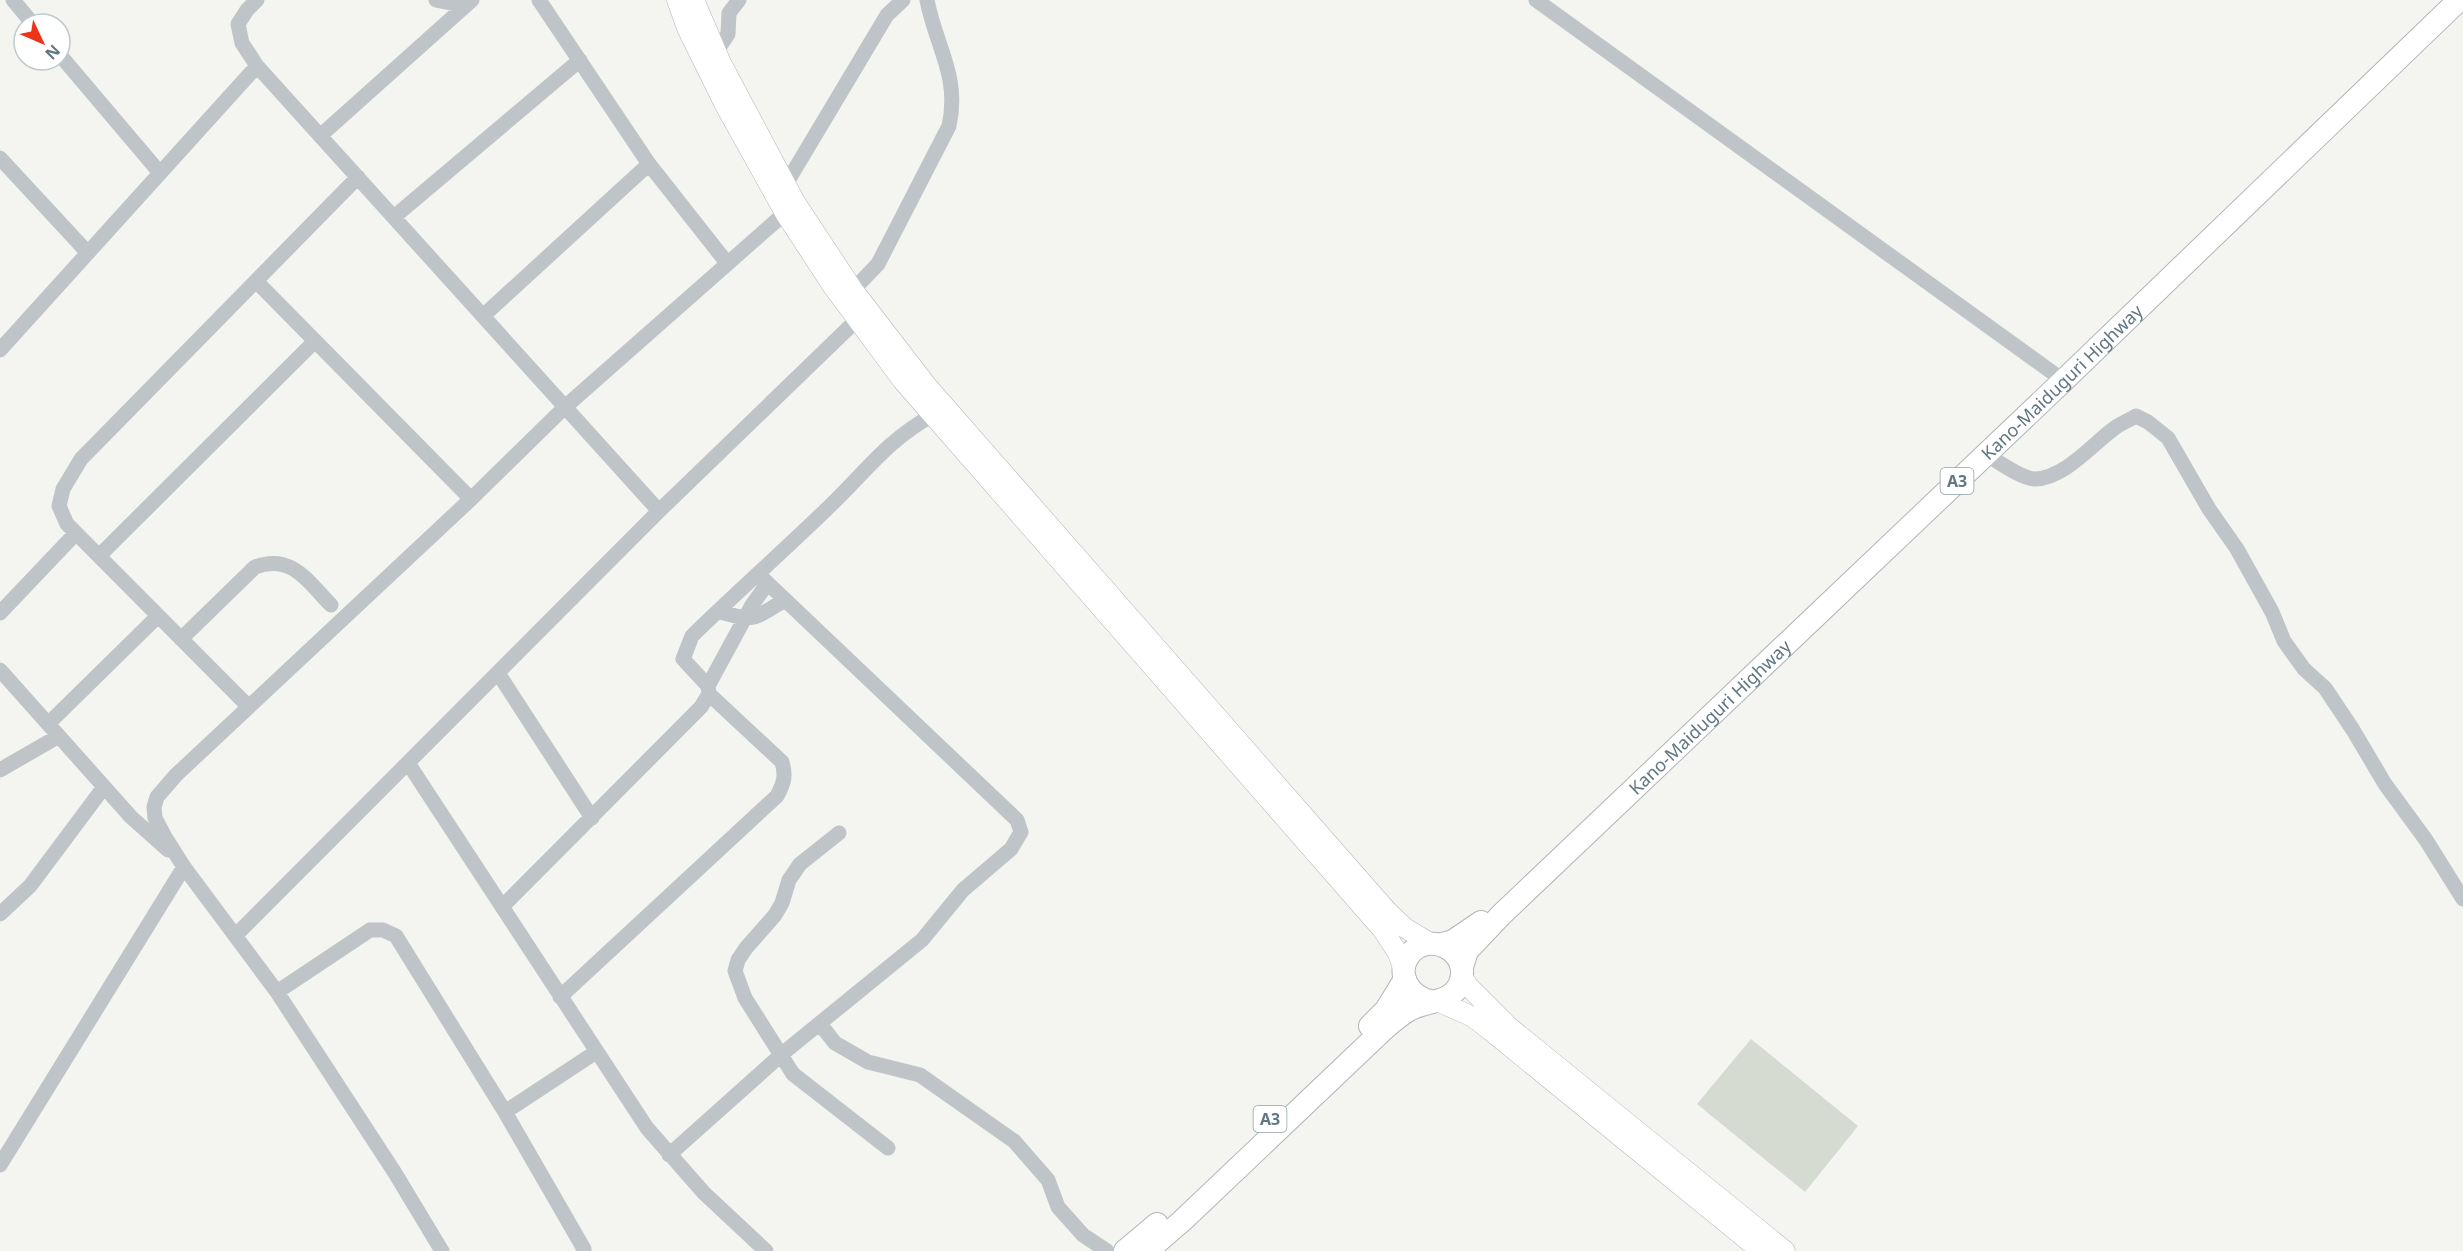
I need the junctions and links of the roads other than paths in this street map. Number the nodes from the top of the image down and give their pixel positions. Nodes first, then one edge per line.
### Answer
1 (13, 0) edge
2 (257, 0) edge
3 (436, 0) edge
4 (539, 0) edge
5 (677, 0) edge
6 (694, 0) edge
7 (739, 0) edge
8 (903, 0) edge
9 (927, 0) edge
10 (1536, 0) edge
11 (2440, 0) edge
12 (2459, 0) edge
13 (469, 3) edge
14 (23, 12) edge
15 (716, 52) junction
16 (580, 60) junction
17 (257, 66) junction
18 (72, 69) edge
19 (320, 136) junction
20 (0, 158) edge
21 (649, 164) junction
22 (160, 173) junction
23 (358, 177) junction
24 (786, 184) junction
25 (784, 213) junction
26 (394, 217) junction
27 (88, 253) junction
28 (728, 263) junction
29 (256, 281) junction
30 (853, 290) junction
31 (862, 314) junction
32 (483, 316) junction
33 (315, 341) junction
34 (0, 350) edge
35 (2057, 378) junction
36 (565, 407) junction
37 (933, 415) junction
38 (1986, 454) junction
39 (471, 500) junction
40 (659, 512) junction
41 (76, 533) junction
42 (99, 556) junction
43 (763, 579) junction
44 (785, 600) junction
45 (331, 605) dead end
46 (718, 611) junction
47 (0, 613) edge
48 (158, 616) junction
49 (744, 619) junction
50 (181, 639) junction
51 (0, 670) edge
52 (498, 673) junction
53 (708, 690) junction
54 (248, 706) junction
55 (48, 724) junction
56 (59, 736) junction
57 (408, 763) junction
58 (0, 770) edge
59 (166, 786) junction
60 (104, 787) junction
61 (131, 817) junction
62 (592, 818) junction
63 (839, 833) dead end
64 (173, 853) junction
65 (184, 867) junction
66 (2463, 899) edge
67 (502, 907) junction
68 (0, 914) edge
69 (236, 935) junction
70 (1436, 944) junction
71 (1462, 971) junction
72 (1404, 975) junction
73 (277, 992) junction
74 (561, 997) junction
75 (1434, 1001) junction
76 (820, 1023) junction
77 (596, 1052) junction
78 (782, 1054) junction
79 (505, 1112) junction
80 (888, 1148) dead end
81 (669, 1155) junction
82 (0, 1164) edge
83 (442, 1251) edge
84 (583, 1251) edge
85 (766, 1251) edge
86 (1107, 1251) edge
87 (1125, 1251) edge
88 (1148, 1251) edge
89 (1761, 1251) edge
90 (1785, 1251) edge

1 - 14 street
2 - 17 street
3 - 13 street
4 - 16 street
5 - 25 main road
6 - 15 main road
7 - 15 street
8 - 24 street
9 - 30 street
10 - 35 street
11 - 35 highway, Kano-Maiduguri Highway / A3
12 - 35 highway, Kano-Maiduguri Highway / A3
13 - 19 street
15 - 24 main road
16 - 21 street
16 - 26 street
17 - 19 street
17 - 22 street
18 - 22 street
19 - 23 street
20 - 27 street
21 - 28 street
21 - 32 street
22 - 27 street
23 - 26 street
23 - 29 street
24 - 30 main road
25 - 28 street
25 - 31 main road
26 - 32 street
27 - 34 street
28 - 36 street
29 - 33 street
29 - 41 street
30 - 31 main road
31 - 37 main road
31 - 40 street
31 - 70 main road
32 - 36 street
33 - 39 street
33 - 42 street
35 - 38 highway, Kano-Maiduguri Highway / A3
35 - 70 highway, Kano-Maiduguri Highway / A3
36 - 39 street
36 - 40 street
37 - 43 street
37 - 72 main road
38 - 66 street
38 - 71 highway, Kano-Maiduguri Highway / A3
39 - 54 street
40 - 52 street
41 - 42 street
41 - 47 street
42 - 48 street
43 - 44 street
43 - 46 street
43 - 49 street
44 - 49 street
44 - 76 street
45 - 50 street
46 - 49 street
46 - 53 street
48 - 50 street
48 - 55 street
49 - 53 street
50 - 54 street
51 - 55 street
52 - 57 street
52 - 62 street
53 - 62 street
53 - 74 street
54 - 59 street
55 - 56 street
56 - 58 street
56 - 60 street
57 - 67 street
57 - 69 street
59 - 61 street
59 - 64 street
60 - 61 street
60 - 68 street
61 - 64 street
62 - 67 street
63 - 78 street
64 - 65 street
65 - 69 street
65 - 82 street
67 - 74 street
69 - 73 street
70 - 71 highway
70 - 72 highway, A3
71 - 75 highway, A3
71 - 90 main road
72 - 75 highway
72 - 87 highway, A3
73 - 79 street
73 - 83 street
74 - 77 street
75 - 88 highway, A3
75 - 89 main road
76 - 78 street
76 - 86 street
77 - 79 street
77 - 81 street
78 - 80 street
78 - 81 street
79 - 84 street
81 - 85 street

